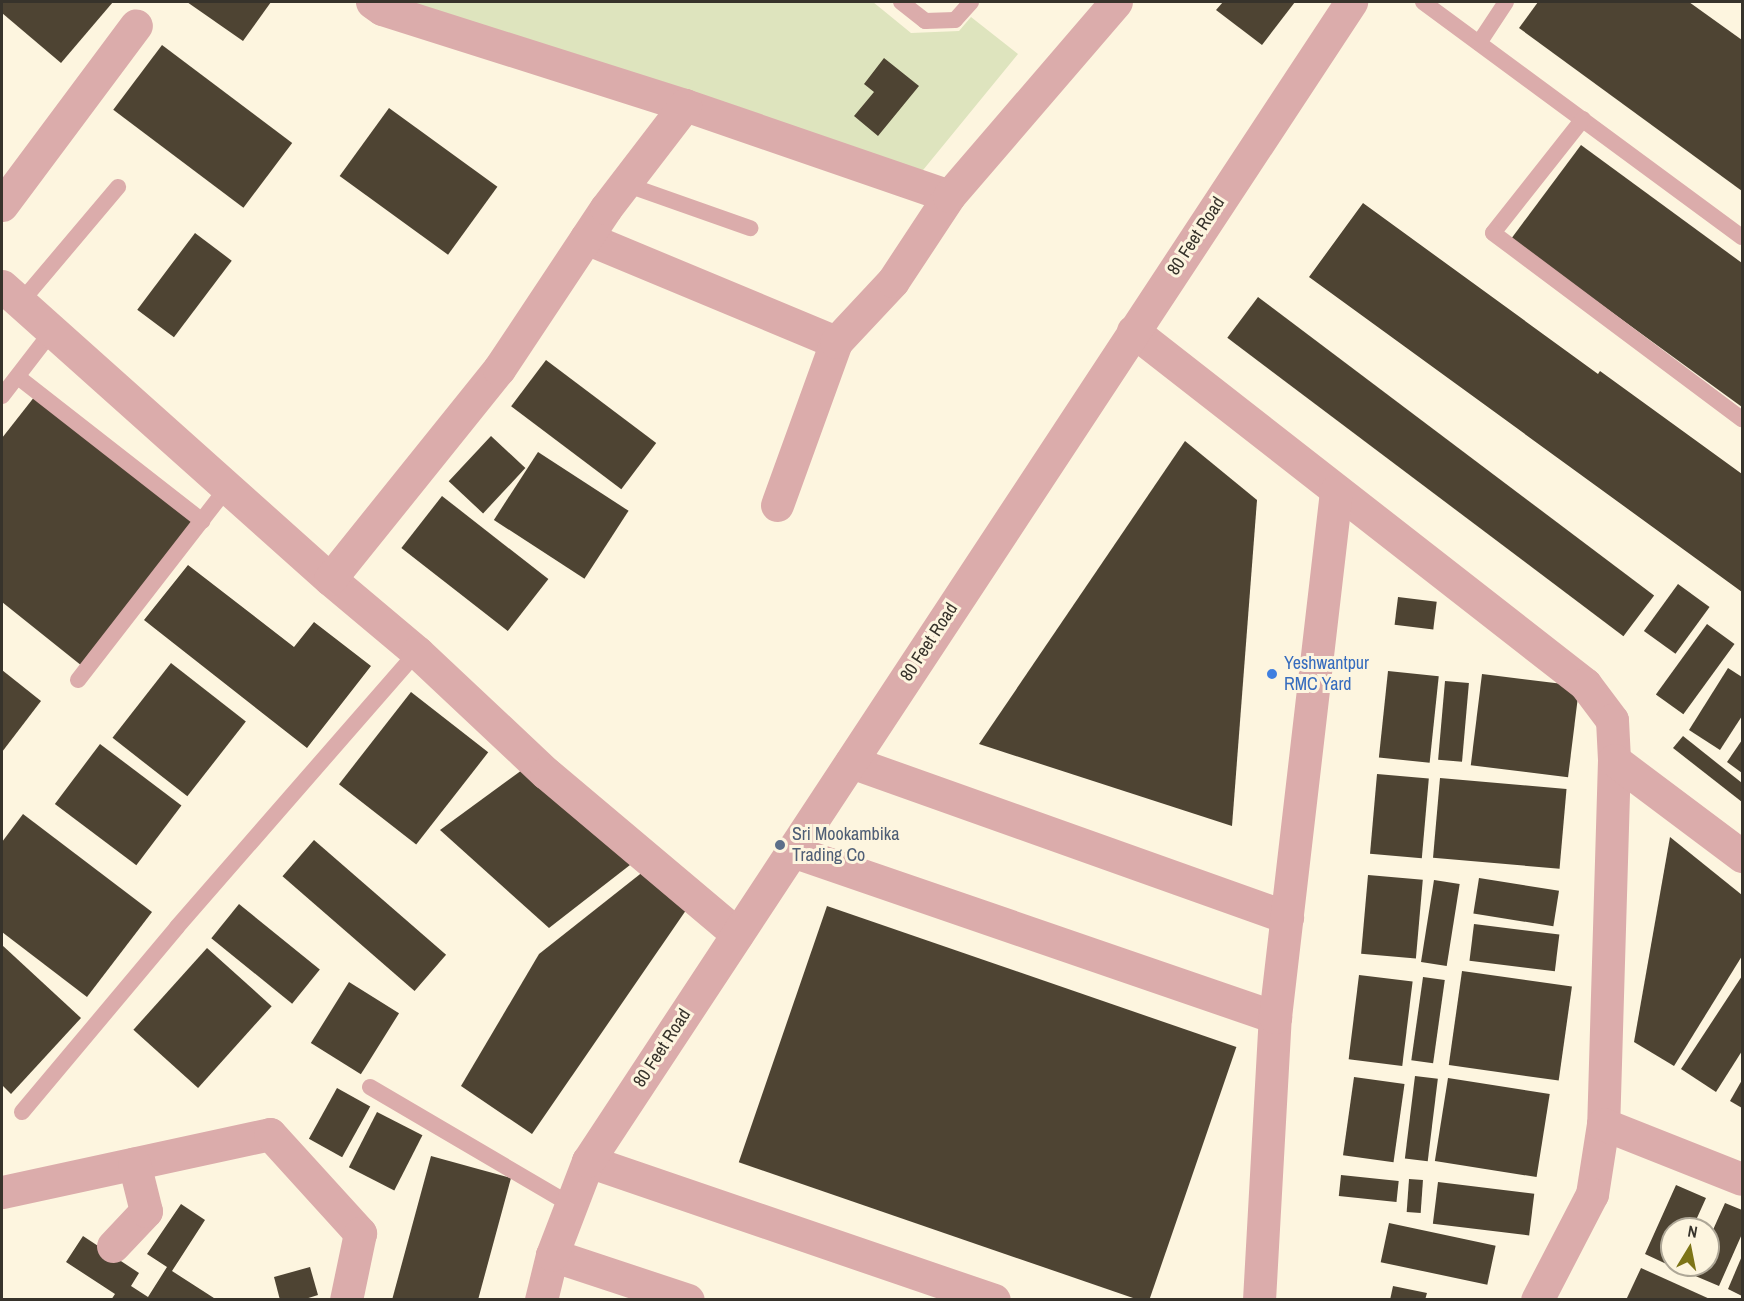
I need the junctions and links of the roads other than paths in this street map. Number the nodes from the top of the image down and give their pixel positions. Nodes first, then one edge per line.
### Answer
1 (372, 2) edge
2 (901, 2) edge
3 (971, 2) edge
4 (1116, 2) edge
5 (1350, 2) edge
6 (1423, 2) edge
7 (1506, 2) edge
8 (136, 25) dead end
9 (1479, 43) junction
10 (685, 105) junction
11 (1583, 118) junction
12 (625, 184) junction
13 (118, 187) dead end
14 (950, 196) junction
15 (2, 205) edge
16 (750, 228) dead end
17 (1743, 237) edge
18 (586, 238) junction
19 (7, 293) edge
20 (52, 331) junction
21 (1133, 332) junction
22 (836, 342) junction
23 (18, 377) junction
24 (2, 396) edge
25 (1743, 418) edge
26 (227, 488) junction
27 (1336, 491) junction
28 (777, 506) dead end
29 (202, 521) junction
30 (330, 579) junction
31 (417, 652) junction
32 (78, 680) dead end
33 (1614, 760) junction
34 (851, 762) junction
35 (792, 851) junction
36 (1743, 856) edge
37 (1287, 917) junction
38 (737, 934) junction
39 (1275, 1017) junction
40 (370, 1087) dead end
41 (22, 1112) dead end
42 (1603, 1124) junction
43 (588, 1161) junction
44 (134, 1163) junction
45 (1743, 1179) edge
46 (2, 1192) edge
47 (571, 1205) junction
48 (113, 1246) dead end
49 (552, 1255) junction
50 (346, 1299) edge
51 (541, 1299) edge
52 (688, 1299) edge
53 (994, 1299) edge
54 (1259, 1299) edge
55 (1537, 1299) edge

1 - 10 street
2 - 3 lane
4 - 14 street
5 - 21 street, 80 Feet Road
6 - 9 lane
7 - 9 lane
8 - 15 street
9 - 11 lane
10 - 12 street
10 - 14 street
11 - 17 lane
11 - 25 lane
12 - 16 lane
12 - 18 street
13 - 19 lane
14 - 22 street
18 - 22 street
18 - 30 street
19 - 20 street
20 - 23 lane
20 - 26 street
21 - 27 street
21 - 34 street, 80 Feet Road
22 - 28 street
23 - 24 lane
23 - 29 lane
26 - 29 lane
26 - 30 street
27 - 33 street
27 - 37 street
29 - 32 lane
30 - 31 street
31 - 38 street
31 - 41 lane
33 - 36 street
33 - 42 street
34 - 35 street, 80 Feet Road
34 - 37 street
35 - 38 street, 80 Feet Road
35 - 39 street
37 - 39 street
38 - 43 street, 80 Feet Road
39 - 54 street
40 - 47 lane
42 - 45 street
42 - 55 street
43 - 47 street, 80 Feet Road
43 - 53 street
44 - 46 street
44 - 48 street
44 - 50 street
47 - 49 street, 80 Feet Road
49 - 51 street, 80 Feet Road
49 - 52 street

